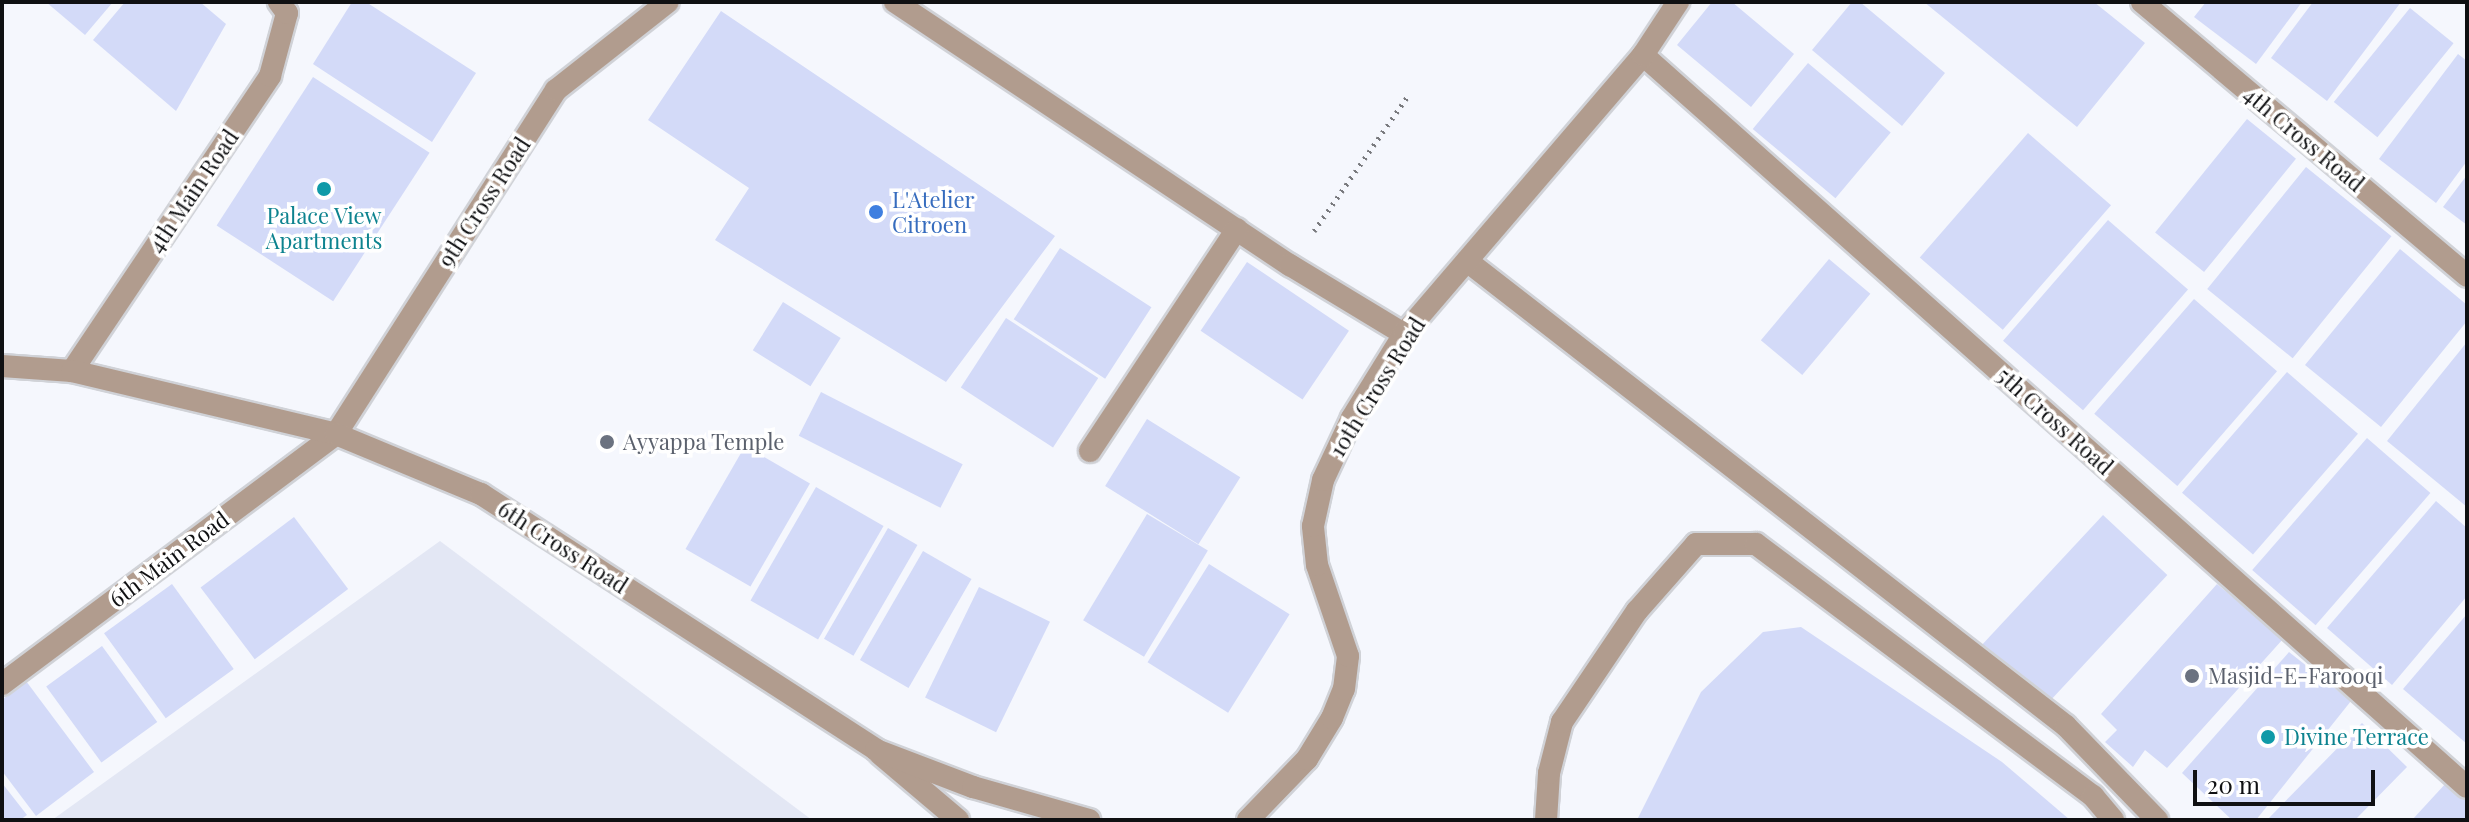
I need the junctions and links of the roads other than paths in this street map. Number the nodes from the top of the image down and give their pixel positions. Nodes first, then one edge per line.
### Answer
1 (279, 2) edge
2 (668, 2) edge
3 (895, 2) edge
4 (1678, 2) edge
5 (2142, 2) edge
6 (1643, 55) junction
7 (1237, 229) junction
8 (1467, 261) junction
9 (2467, 276) edge
10 (1404, 334) junction
11 (2, 366) edge
12 (72, 371) junction
13 (336, 434) junction
14 (1090, 451) dead end
15 (2, 684) edge
16 (876, 750) junction
17 (2467, 787) edge
18 (958, 820) edge
19 (1089, 820) edge
20 (1248, 820) edge
21 (1546, 820) edge
22 (2113, 820) edge
23 (2157, 820) edge

1 - 12 street, 4th Main Road
2 - 13 street, 9th Cross Road
3 - 7 street
4 - 6 street, 10th Cross Road
5 - 9 street, 4th Cross Road
6 - 8 street, 10th Cross Road
6 - 17 street, 5th Cross Road
7 - 10 street
7 - 14 street
8 - 10 street, 10th Cross Road
8 - 23 street
10 - 20 street, 10th Cross Road
11 - 12 street, 6th Cross Road
12 - 13 street, 6th Cross Road
13 - 15 street, 6th Main Road
13 - 16 street, 6th Cross Road
16 - 18 street
16 - 19 street, 6th Cross Road
21 - 22 street

